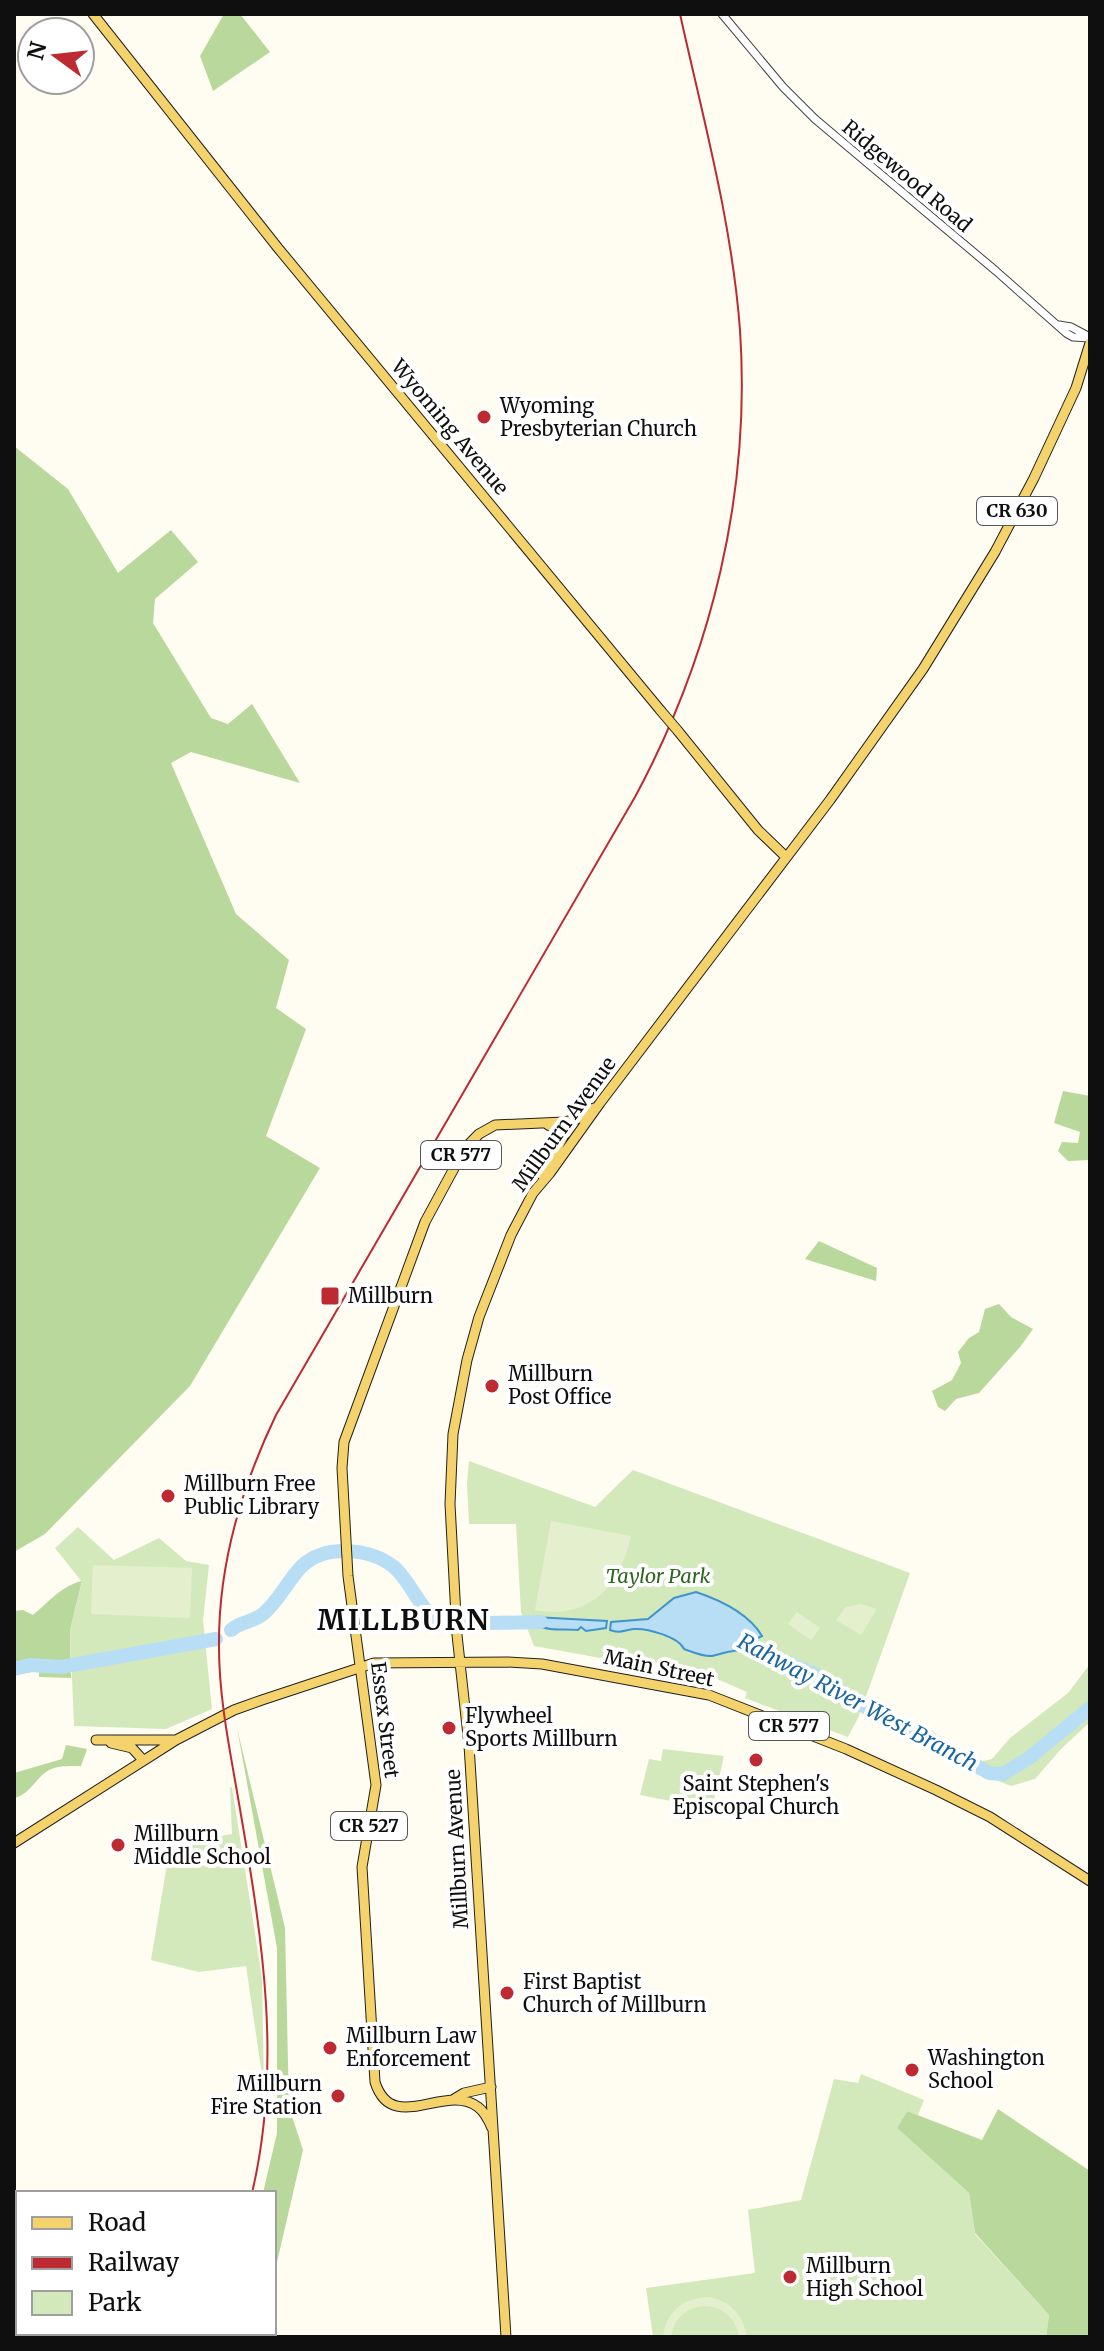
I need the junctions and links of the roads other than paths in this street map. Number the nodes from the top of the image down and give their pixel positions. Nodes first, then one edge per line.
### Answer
1 (93, 14) edge
2 (722, 14) edge
3 (1090, 340) edge
4 (786, 857) junction
5 (600, 1103) junction
6 (546, 1124) junction
7 (533, 1193) junction
8 (458, 1661) junction
9 (360, 1665) junction
10 (137, 1739) junction
11 (176, 1740) junction
12 (147, 1757) junction
13 (14, 1843) edge
14 (1090, 1881) edge
15 (491, 2087) junction
16 (454, 2099) junction
17 (492, 2128) junction
18 (506, 2337) edge

1 - 4 main road, Wyoming Avenue, bridge
2 - 3 street, Ridgewood Road
3 - 4 main road, Millburn Avenue / CR 630
4 - 5 main road, Millburn Avenue / CR 577
5 - 6 main road, Essex Street / CR 577
5 - 7 main road, Millburn Avenue / CR 577
6 - 7 main road
6 - 9 main road, Essex Street / CR 577
7 - 8 main road, Millburn Avenue / CR 577
8 - 9 main road, Main Street
8 - 14 main road, Main Street / CR 577
8 - 15 main road, Millburn Avenue
9 - 11 main road, Main Street
9 - 16 main road, Essex Street / CR 527
10 - 11 main road
10 - 12 main road
10 - 12 main road
11 - 12 main road, Main Street
12 - 13 main road, Main Street
15 - 16 main road
15 - 17 main road, Millburn Avenue
16 - 17 main road
17 - 18 main road, Millburn Avenue

